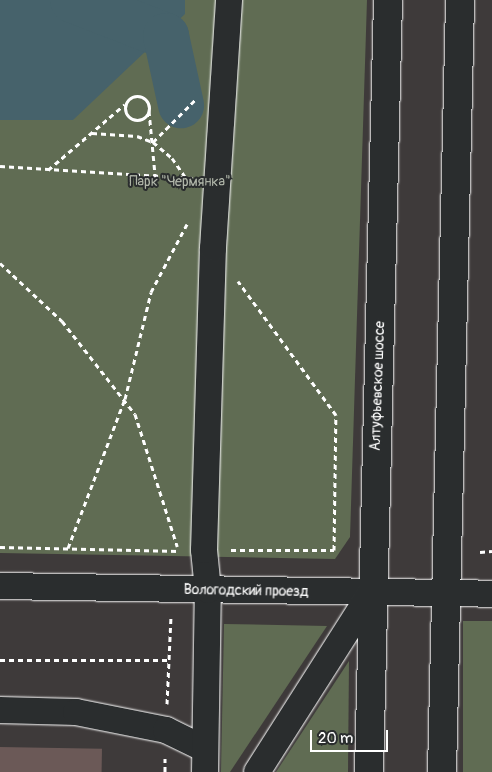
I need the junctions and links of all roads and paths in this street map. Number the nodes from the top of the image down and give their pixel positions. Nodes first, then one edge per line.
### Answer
1 (229, 0) edge
2 (388, 0) edge
3 (460, 0) edge
4 (223, 73) junction
5 (125, 104) junction
6 (149, 111) junction
7 (92, 133) junction
8 (153, 142) junction
9 (0, 166) edge
10 (48, 170) junction
11 (155, 175) junction
12 (186, 178) junction
13 (216, 180) junction
14 (193, 214) dead end
15 (213, 248) junction
16 (0, 263) edge
17 (126, 400) junction
18 (0, 547) edge
19 (68, 548) junction
20 (204, 550) junction
21 (178, 551) junction
22 (492, 551) edge
23 (480, 552) dead end
24 (0, 586) edge
25 (208, 590) junction
26 (371, 593) junction
27 (446, 594) junction
28 (492, 594) edge
29 (171, 616) dead end
30 (0, 660) edge
31 (168, 660) junction
32 (0, 710) edge
33 (166, 730) junction
34 (205, 761) edge
35 (165, 772) edge
36 (257, 772) edge
37 (370, 772) edge
38 (442, 772) edge

1 - 4 street
2 - 26 main road, Алтуфьевское шоссе
3 - 27 main road
4 - 8 path
4 - 13 street
5 - 6 path
5 - 6 path
5 - 7 path
6 - 8 path
7 - 8 path
7 - 10 path
8 - 11 path
8 - 12 path
9 - 10 path
10 - 11 path
11 - 12 path
12 - 13 path
13 - 15 street
14 - 17 path
15 - 20 street
15 - 20 path
16 - 17 path
17 - 19 path
17 - 21 path
18 - 19 path
19 - 21 path
20 - 21 path
20 - 25 street
22 - 23 path
24 - 25 street, Вологодский проезд
25 - 26 street, Вологодский проезд
25 - 34 street
26 - 27 street, Вологодский проезд
26 - 36 street
26 - 37 main road, Алтуфьевское шоссе
27 - 28 street, Вологодский проезд
27 - 38 main road
29 - 31 path
30 - 31 path
31 - 33 path
32 - 33 street
33 - 34 street
33 - 35 path

